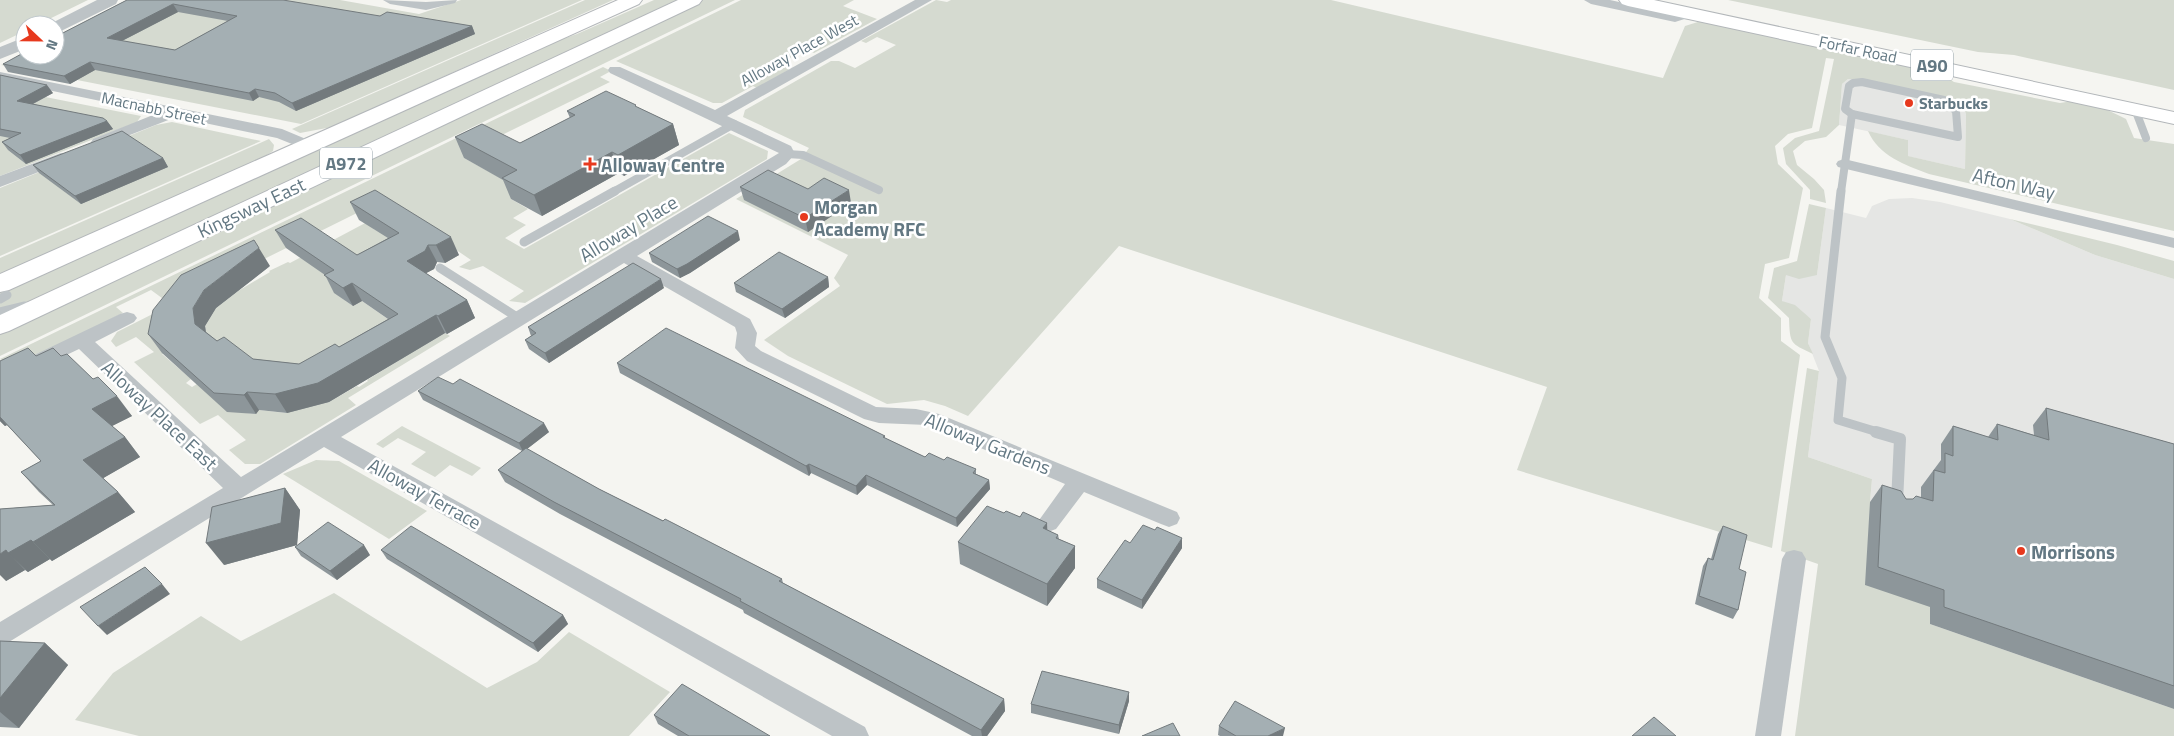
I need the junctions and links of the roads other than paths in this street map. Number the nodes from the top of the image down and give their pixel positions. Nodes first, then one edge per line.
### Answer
1 (110, 0) edge
2 (390, 0) edge
3 (450, 0) edge
4 (633, 0) edge
5 (693, 0) edge
6 (925, 0) edge
7 (1591, 0) edge
8 (1628, 0) edge
9 (1707, 0) edge
10 (1689, 13) junction
11 (65, 22) edge
12 (15, 47) edge
13 (0, 54) edge
14 (616, 70) dead end
15 (0, 76) edge
16 (2077, 78) dead end
17 (2138, 97) junction
18 (174, 112) junction
19 (1852, 114) junction
20 (716, 116) junction
21 (2174, 118) edge
22 (734, 124) junction
23 (2146, 138) dead end
24 (307, 145) junction
25 (787, 154) junction
26 (1844, 164) junction
27 (0, 182) edge
28 (879, 190) dead end
29 (524, 242) dead end
30 (2174, 243) edge
31 (624, 256) junction
32 (440, 268) edge
33 (2, 292) edge
34 (55, 300) junction
35 (0, 312) edge
36 (127, 318) dead end
37 (520, 319) junction
38 (0, 326) edge
39 (82, 340) junction
40 (35, 363) edge
41 (324, 437) junction
42 (1080, 480) junction
43 (239, 489) junction
44 (1897, 509) edge
45 (1169, 518) dead end
46 (1048, 523) edge
47 (1794, 559) dead end
48 (0, 635) edge
49 (856, 736) edge
50 (1768, 736) edge

1 - 11 street
2 - 3 street
4 - 24 highway, Kingsway East / A972
5 - 34 highway, Kingsway East / A972
6 - 20 street, Alloway Place West
7 - 10 street, Forfar Road
8 - 10 highway, Forfar Road / A90
9 - 16 highway, Forfar Road / A90
10 - 17 highway, Forfar Road / A90
12 - 13 street
14 - 20 street
15 - 18 street, Macnabb Street
17 - 21 highway, Forfar Road / A90
17 - 23 lane
18 - 24 street, Macnabb Street
18 - 27 street
19 - 19 lane
19 - 26 lane
20 - 22 street
22 - 25 street
22 - 29 lane
24 - 33 highway, Kingsway East / A972
25 - 28 lane
25 - 31 street, Alloway Place
26 - 30 street, Afton Way
26 - 44 lane
31 - 37 street, Alloway Place
31 - 42 street, Alloway Gardens
32 - 37 lane
34 - 35 lane
34 - 38 highway, Kingsway East / A972
36 - 39 street, Alloway Place East
37 - 41 street, Alloway Place
39 - 40 street, Alloway Place East
39 - 43 street, Alloway Place East
41 - 43 street
41 - 49 street, Alloway Terrace
42 - 45 street, Alloway Gardens
42 - 46 street
43 - 48 street
47 - 50 street

